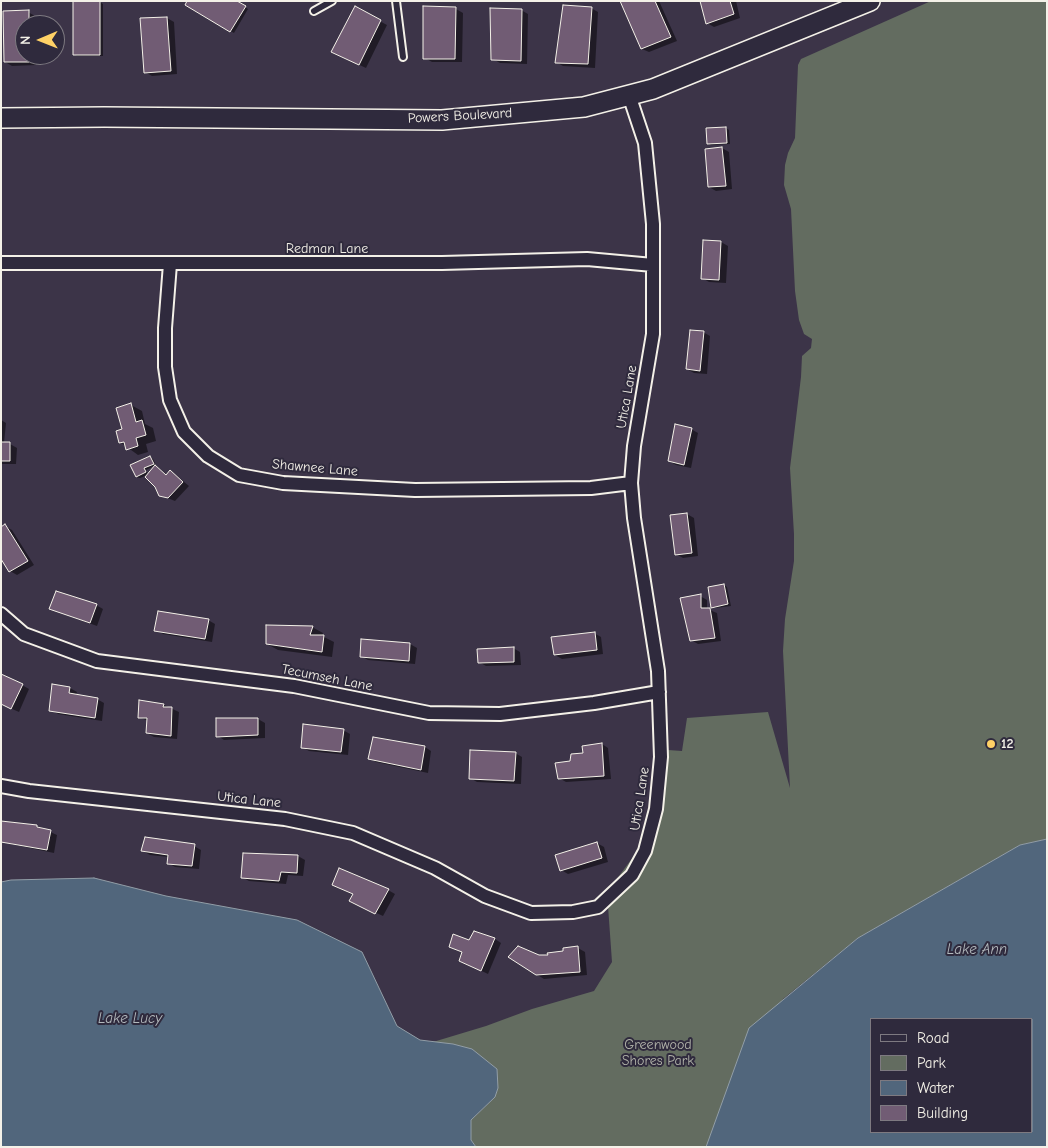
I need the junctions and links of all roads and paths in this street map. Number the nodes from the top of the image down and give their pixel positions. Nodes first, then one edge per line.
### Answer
1 (332, 1) edge
2 (396, 1) edge
3 (870, 1) edge
4 (314, 11) dead end
5 (403, 57) dead end
6 (629, 95) junction
7 (1, 118) edge
8 (1, 263) edge
9 (170, 264) junction
10 (653, 265) junction
11 (631, 483) junction
12 (1, 614) edge
13 (659, 692) junction
14 (1, 786) edge

1 - 4 lane
2 - 5 lane
3 - 6 main road, Powers Boulevard
6 - 7 main road, Powers Boulevard
6 - 10 street, Utica Lane
8 - 9 street, Redman Lane
9 - 10 street, Redman Lane
9 - 11 street, Shawnee Lane
10 - 11 street, Utica Lane
11 - 13 street, Utica Lane
12 - 13 street, Tecumseh Lane
13 - 14 street, Utica Lane

